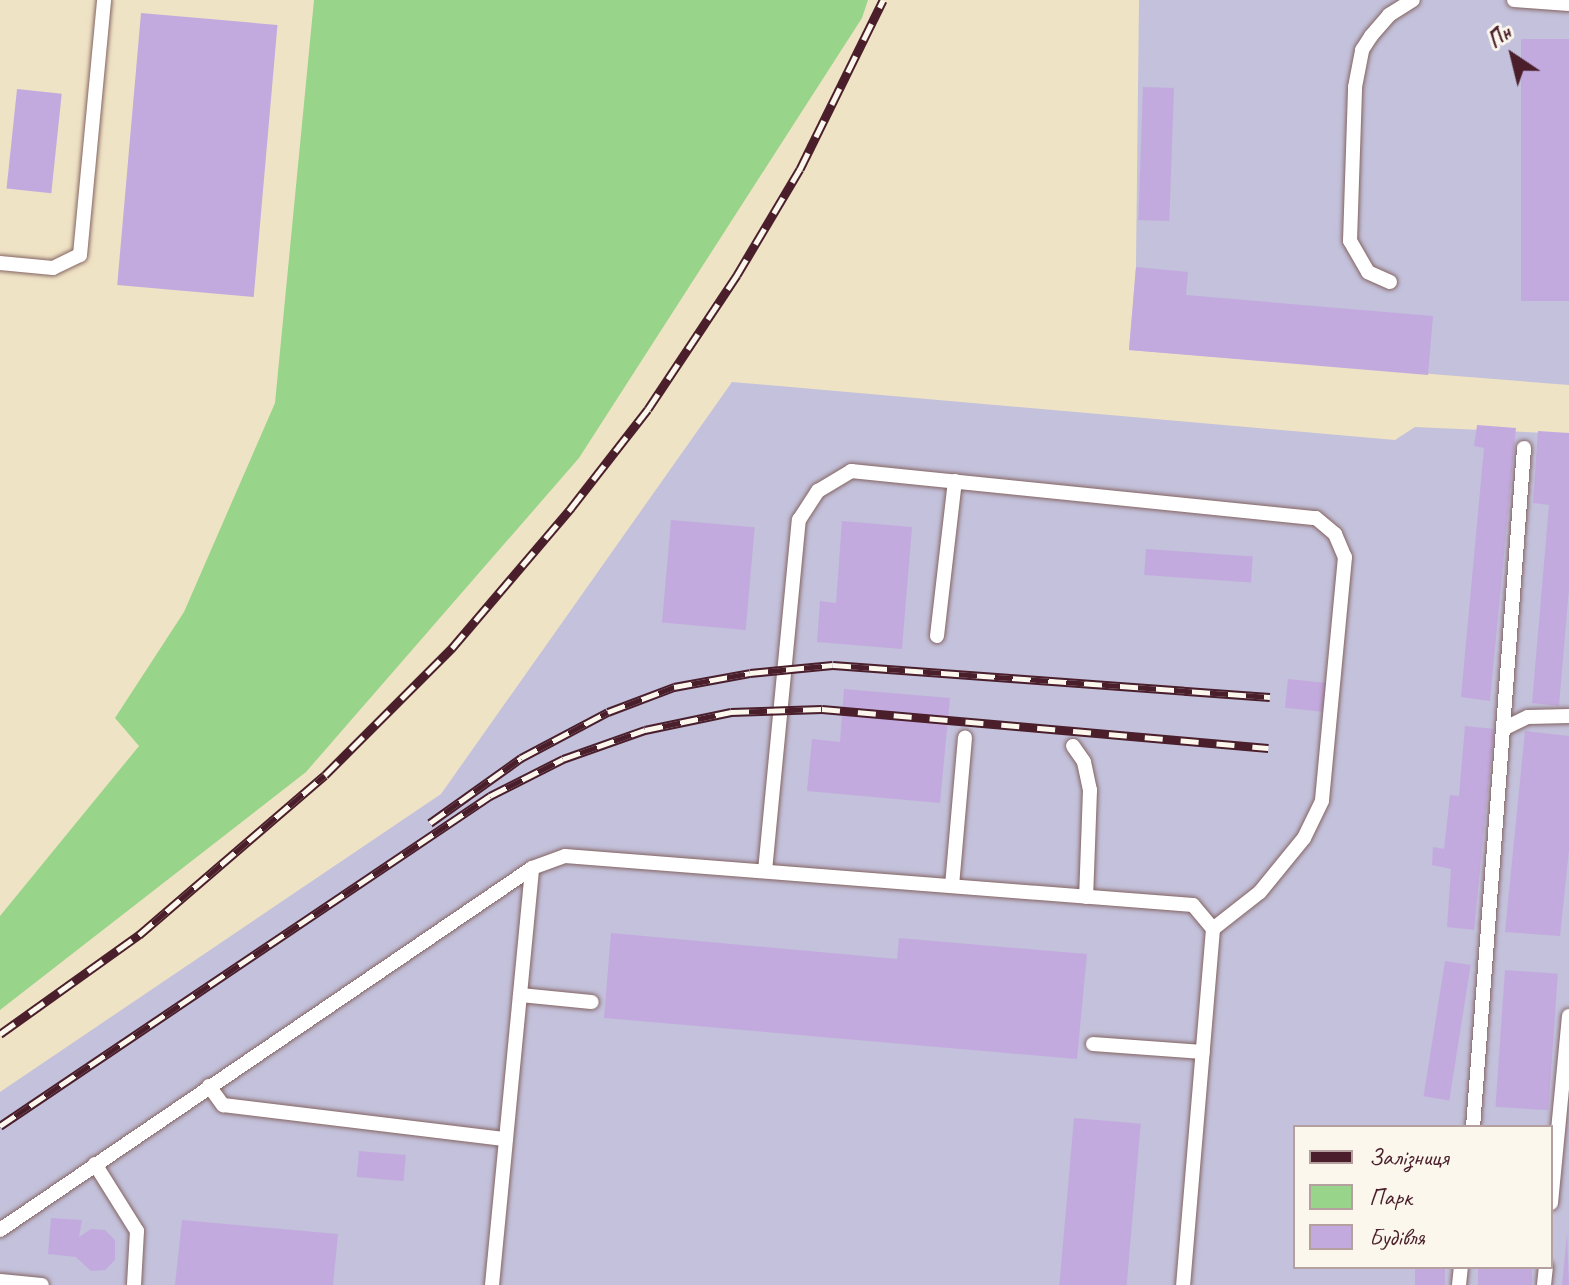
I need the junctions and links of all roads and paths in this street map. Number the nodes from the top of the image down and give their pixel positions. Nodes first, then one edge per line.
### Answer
1 (104, 0) edge
2 (1413, 0) edge
3 (1514, 0) edge
4 (1569, 4) edge
5 (0, 263) edge
6 (1390, 282) dead end
7 (1524, 448) dead end
8 (955, 481) junction
9 (937, 636) dead end
10 (1569, 716) edge
11 (1505, 728) junction
12 (965, 738) dead end
13 (1073, 746) dead end
14 (532, 868) junction
15 (765, 871) junction
16 (952, 886) junction
17 (1086, 897) junction
18 (1213, 929) junction
19 (520, 995) junction
20 (592, 1002) dead end
21 (1569, 1016) edge
22 (1093, 1044) dead end
23 (1203, 1052) junction
24 (209, 1086) junction
25 (1473, 1125) edge
26 (506, 1139) junction
27 (1558, 1161) edge
28 (95, 1164) junction
29 (1553, 1191) edge
30 (0, 1230) edge
31 (0, 1281) edge
32 (42, 1285) edge
33 (134, 1285) edge
34 (492, 1285) edge
35 (1183, 1285) edge

1 - 5 lane
2 - 6 lane
3 - 4 lane
7 - 11 lane
8 - 9 lane
8 - 15 lane
8 - 18 lane
10 - 11 lane
11 - 25 lane
12 - 16 lane
13 - 17 lane
14 - 15 lane
14 - 19 lane
14 - 24 lane
15 - 16 lane
16 - 17 lane
17 - 18 lane
18 - 23 lane
19 - 20 lane
19 - 26 lane
21 - 27 lane
22 - 23 lane
23 - 35 lane
24 - 26 lane
24 - 28 lane
26 - 34 lane
27 - 29 lane
28 - 30 lane
28 - 33 lane
31 - 32 lane

